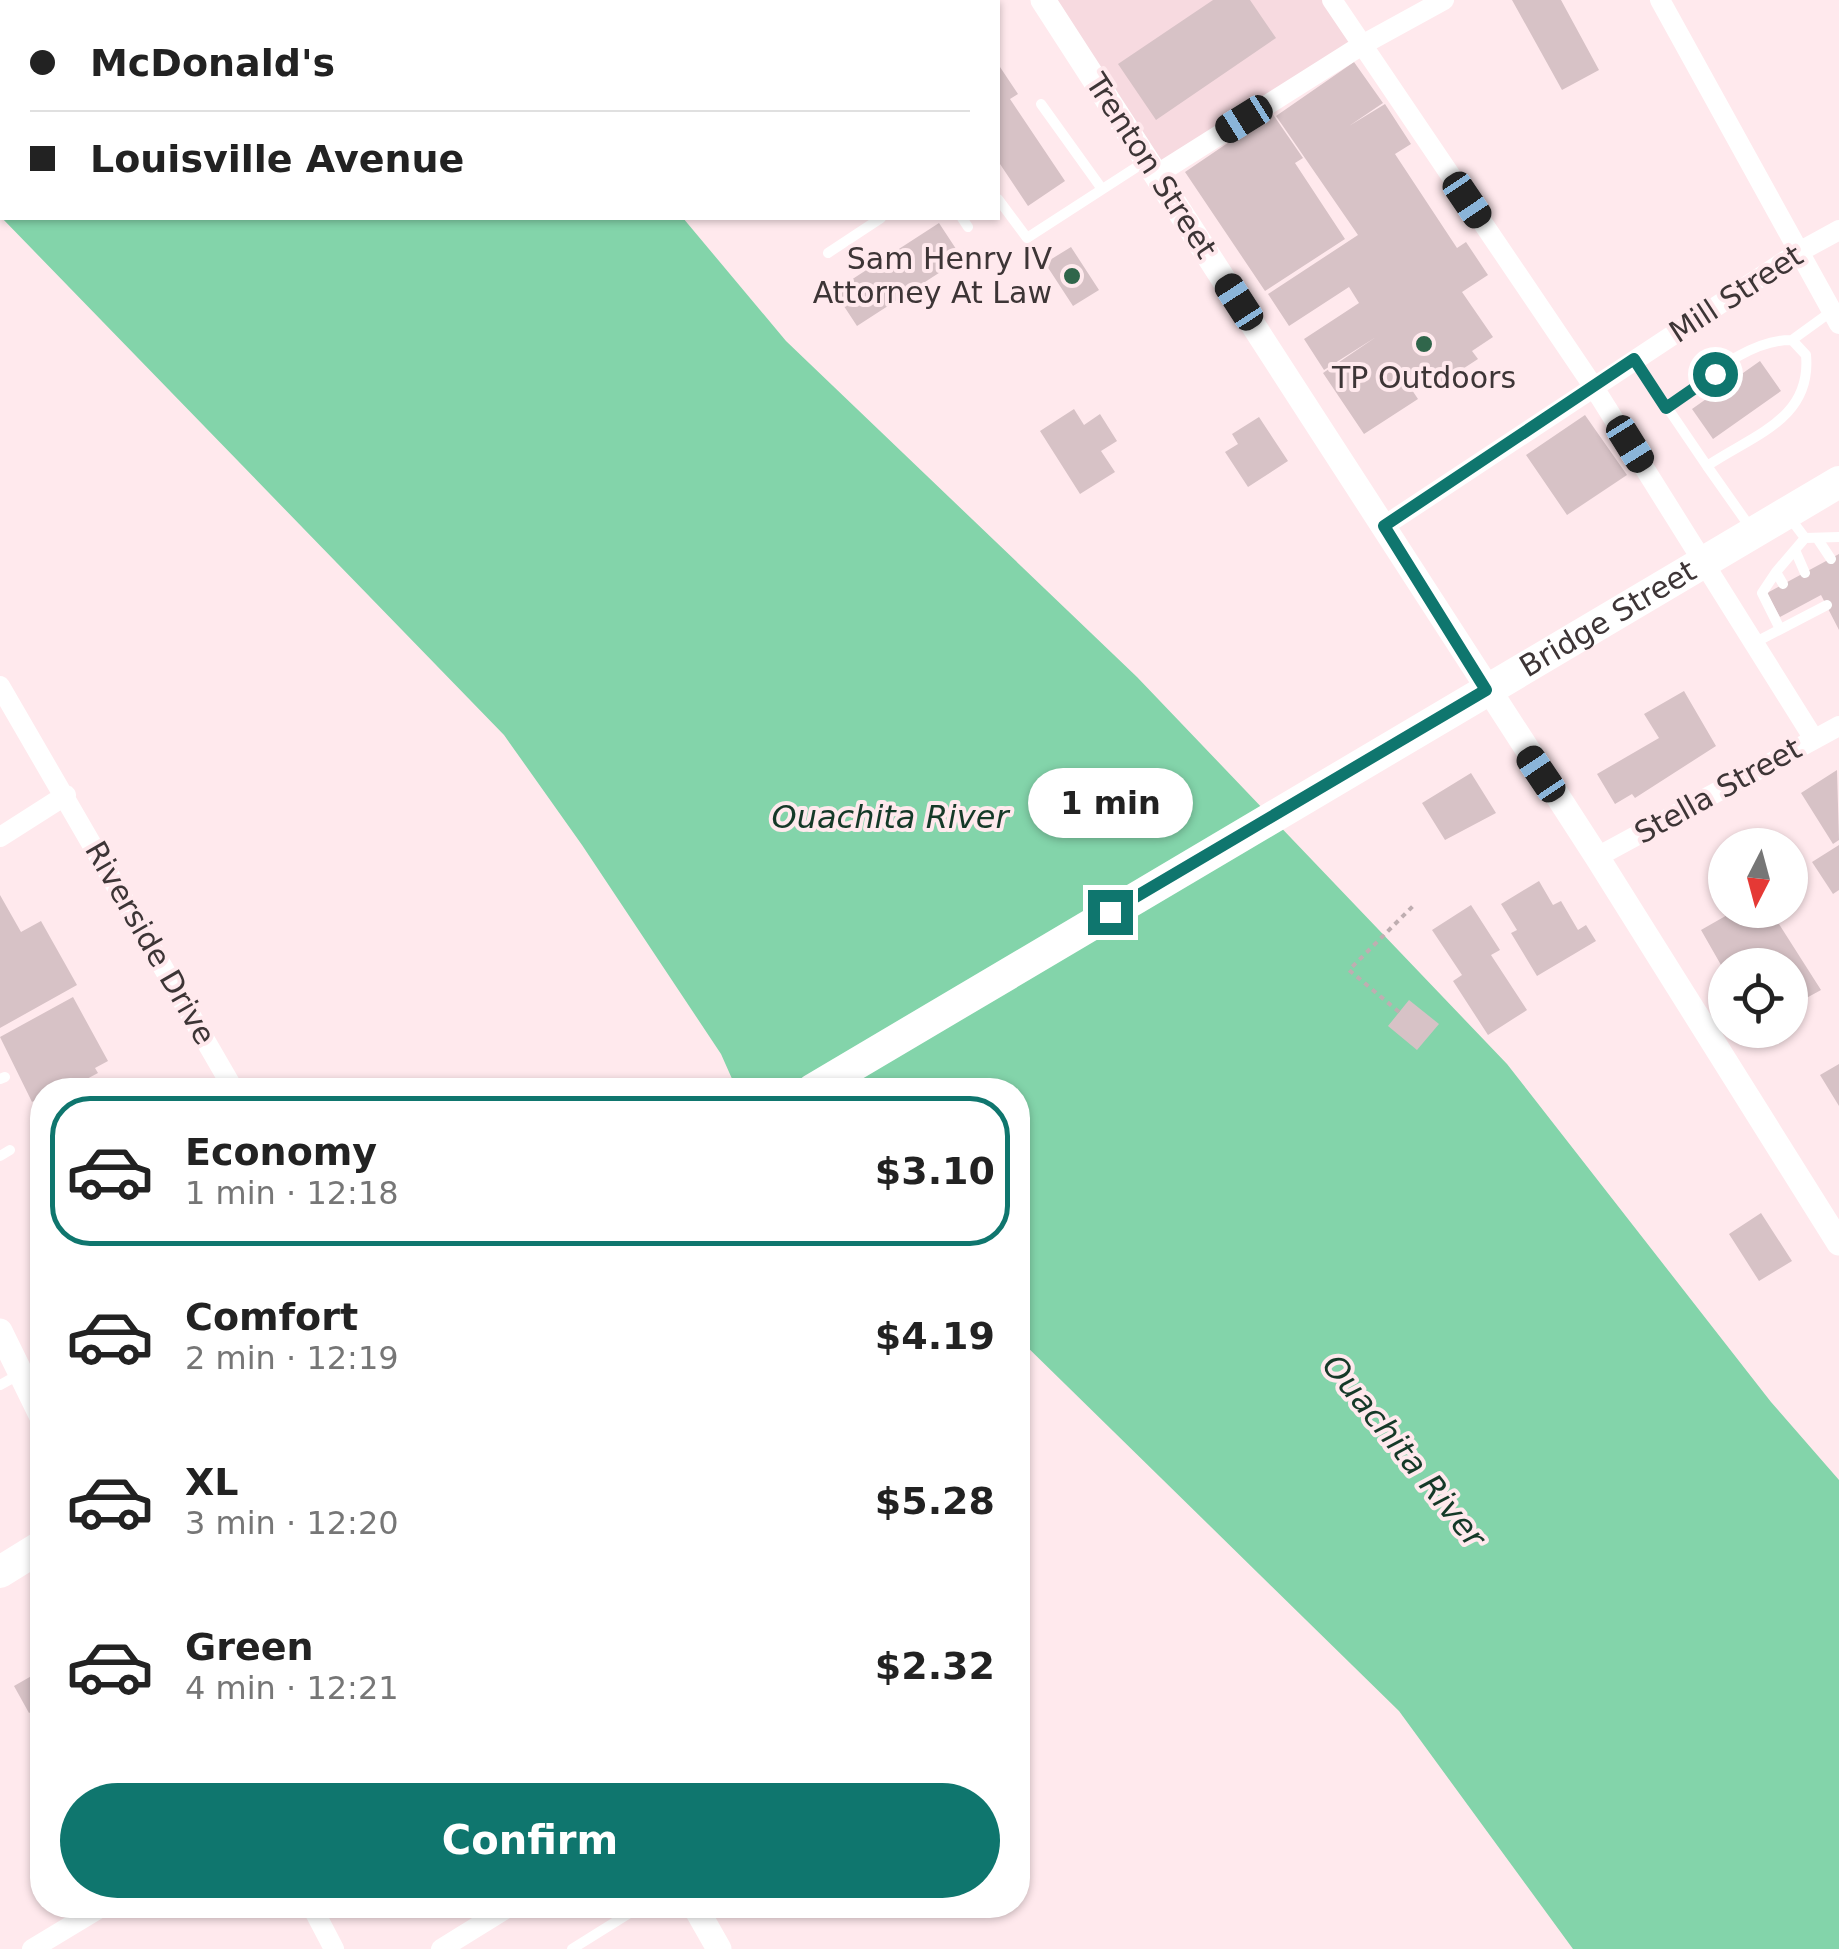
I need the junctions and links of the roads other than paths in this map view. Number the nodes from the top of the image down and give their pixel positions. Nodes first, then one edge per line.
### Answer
1 (1043, 0) edge
2 (1332, 0) edge
3 (1444, 0) edge
4 (1660, 0) edge
5 (1362, 45) junction
6 (1041, 104) dead end
7 (1151, 168) junction
8 (1102, 189) junction
9 (1000, 202) edge
10 (878, 220) edge
11 (1839, 230) edge
12 (828, 253) dead end
13 (1797, 253) junction
14 (1835, 318) edge
15 (1792, 340) junction
16 (1634, 359) junction
17 (1593, 386) junction
18 (1666, 408) junction
19 (1707, 466) junction
20 (1839, 482) edge
21 (1384, 526) junction
22 (1803, 530) junction
23 (1754, 532) junction
24 (1839, 536) edge
25 (1795, 550) junction
26 (1831, 559) dead end
27 (1703, 561) junction
28 (1776, 572) junction
29 (1806, 573) dead end
30 (1783, 584) dead end
31 (1823, 603) dead end
32 (1780, 629) junction
33 (1754, 643) junction
34 (0, 686) edge
35 (1486, 690) junction
36 (1839, 726) edge
37 (1814, 739) junction
38 (66, 795) junction
39 (0, 837) edge
40 (1597, 857) junction
41 (227, 1078) edge
42 (832, 1078) edge
43 (1839, 1243) edge
44 (0, 1331) edge
45 (10, 1379) edge
46 (30, 1403) edge
47 (30, 1553) edge
48 (0, 1572) edge
49 (83, 1918) edge
50 (317, 1918) edge
51 (491, 1918) edge
52 (622, 1918) edge
53 (701, 1918) edge
54 (32, 1949) edge
55 (334, 1949) edge
56 (442, 1949) edge
57 (572, 1949) edge
58 (719, 1949) edge

1 - 7 street, Trenton Street
2 - 5 street
3 - 5 street
4 - 13 street
5 - 7 street
5 - 17 street
6 - 8 lane
7 - 8 lane
7 - 21 street, Trenton Street
8 - 9 lane
10 - 12 lane
11 - 13 street, Mill Street
13 - 14 street
13 - 16 street, Mill Street
14 - 15 lane
15 - 18 lane
15 - 19 lane
16 - 17 street, Mill Street
16 - 18 lane
17 - 21 street, Mill Street
17 - 27 street
18 - 19 lane
19 - 23 lane
20 - 22 main road, Bridge Street
21 - 35 street, Trenton Street
22 - 23 main road, Bridge Street
22 - 24 lane
22 - 25 lane
22 - 26 lane
23 - 27 main road, Bridge Street
25 - 28 lane
25 - 29 lane
27 - 33 street
27 - 35 main road, Bridge Street
28 - 30 lane
28 - 32 lane
31 - 32 lane
32 - 33 lane
33 - 37 street
34 - 38 street, Riverside Drive
35 - 40 street, Trenton Street
35 - 42 main road, Bridge Street
36 - 37 street, Stella Street
37 - 40 street, Stella Street
38 - 39 street
38 - 41 street, Riverside Drive
40 - 43 street, Trenton Street
44 - 45 street
45 - 46 street
47 - 48 main road
49 - 54 street
50 - 55 street
51 - 56 street
52 - 57 lane
53 - 58 street

